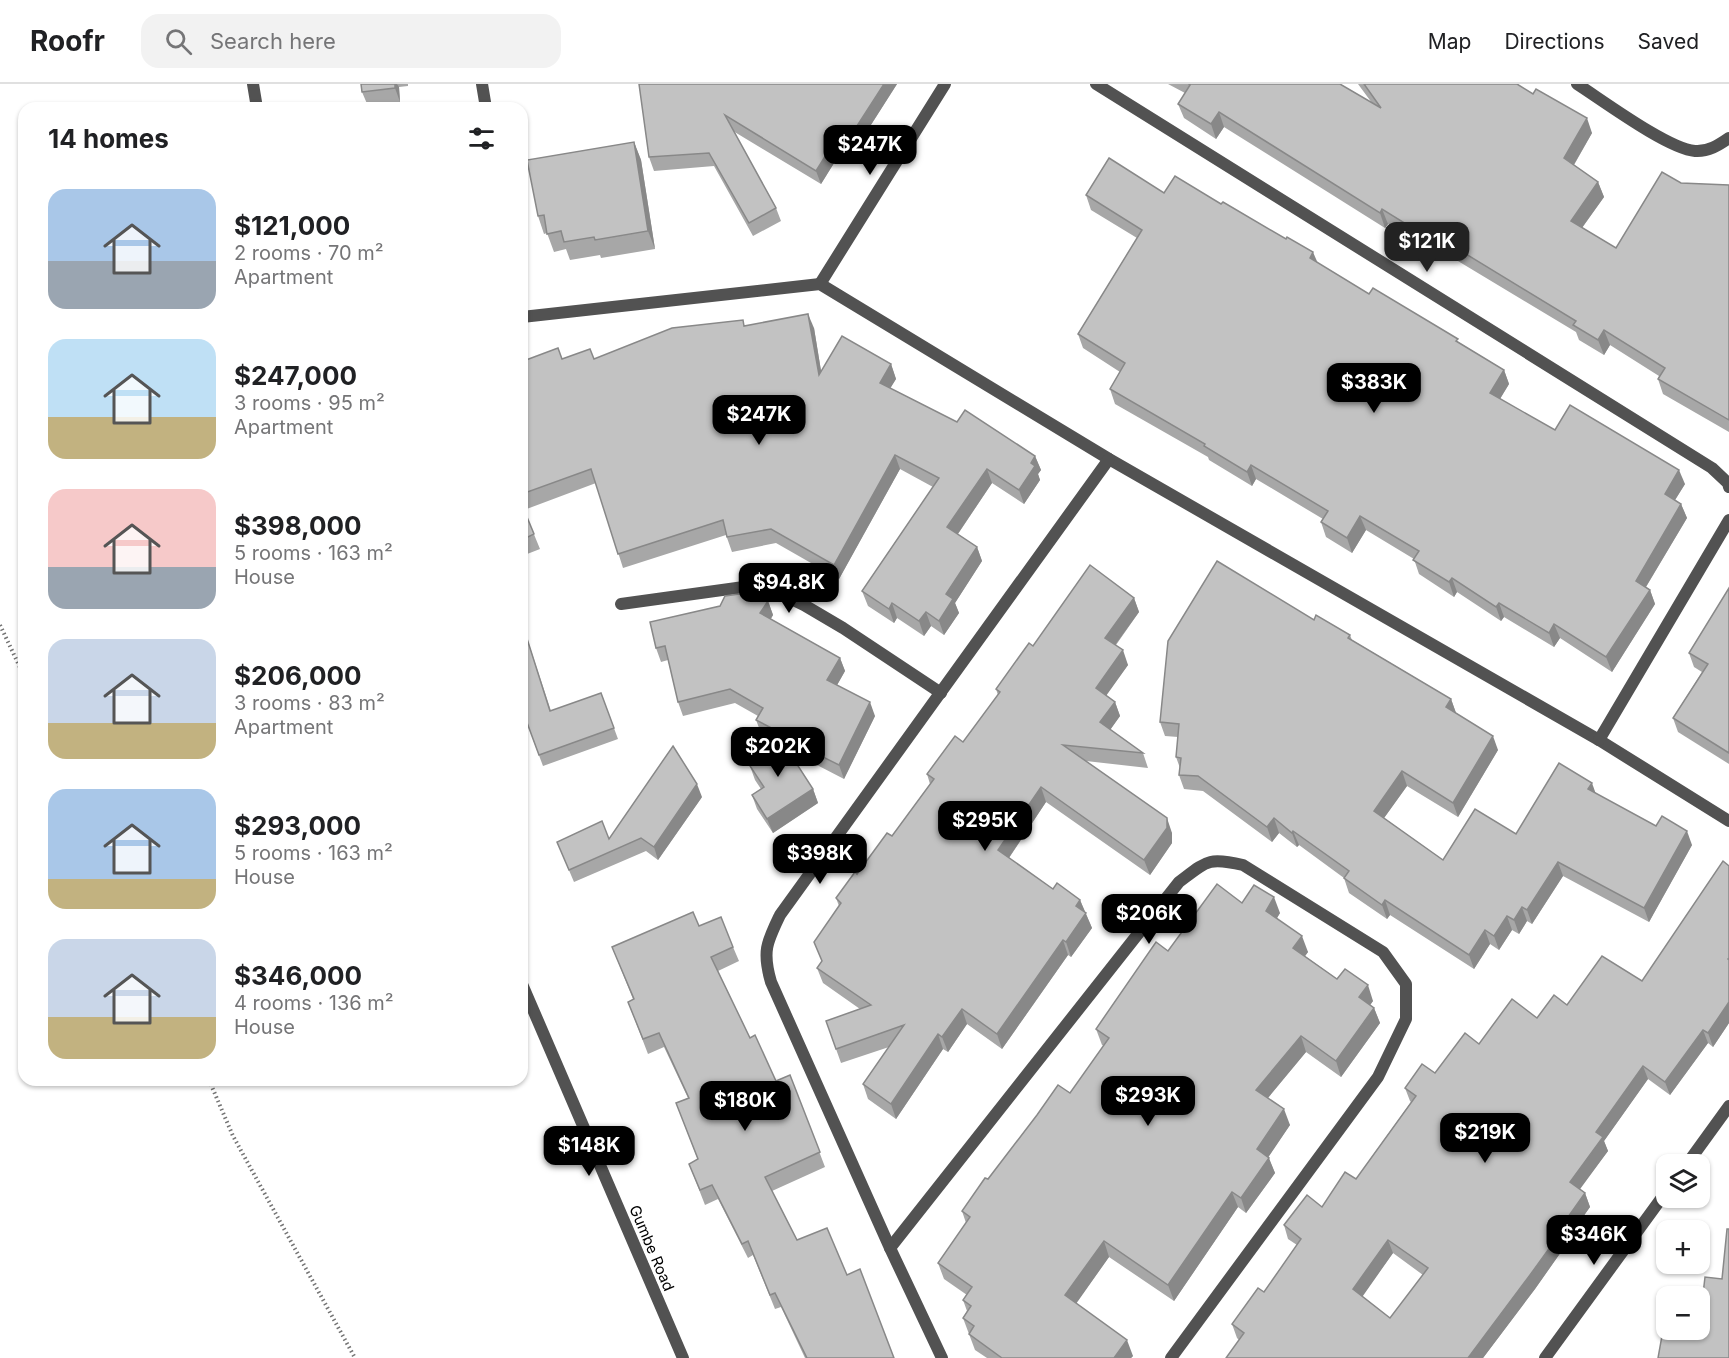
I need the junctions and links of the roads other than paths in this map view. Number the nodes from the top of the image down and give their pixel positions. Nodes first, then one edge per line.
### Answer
1 (253, 84) edge
2 (482, 84) edge
3 (945, 84) edge
4 (1096, 84) edge
5 (1577, 84) edge
6 (256, 102) edge
7 (485, 102) edge
8 (1729, 138) edge
9 (820, 284) junction
10 (528, 316) edge
11 (1109, 459) junction
12 (1729, 487) edge
13 (1729, 520) edge
14 (621, 604) dead end
15 (940, 693) junction
16 (1599, 740) junction
17 (1729, 821) edge
18 (528, 998) edge
19 (1729, 1106) edge
20 (1694, 1154) edge
21 (1656, 1206) edge
22 (890, 1248) junction
23 (683, 1358) edge
24 (942, 1358) edge
25 (1171, 1358) edge
26 (1545, 1358) edge

1 - 6 street
2 - 7 street
3 - 9 street
4 - 12 street
5 - 8 street
9 - 10 street
9 - 11 street
11 - 15 street
11 - 16 street
13 - 16 street
14 - 15 street
15 - 22 street
16 - 17 street
18 - 23 street, Gumbe Road
19 - 20 street
21 - 26 street
22 - 24 street
22 - 25 street

